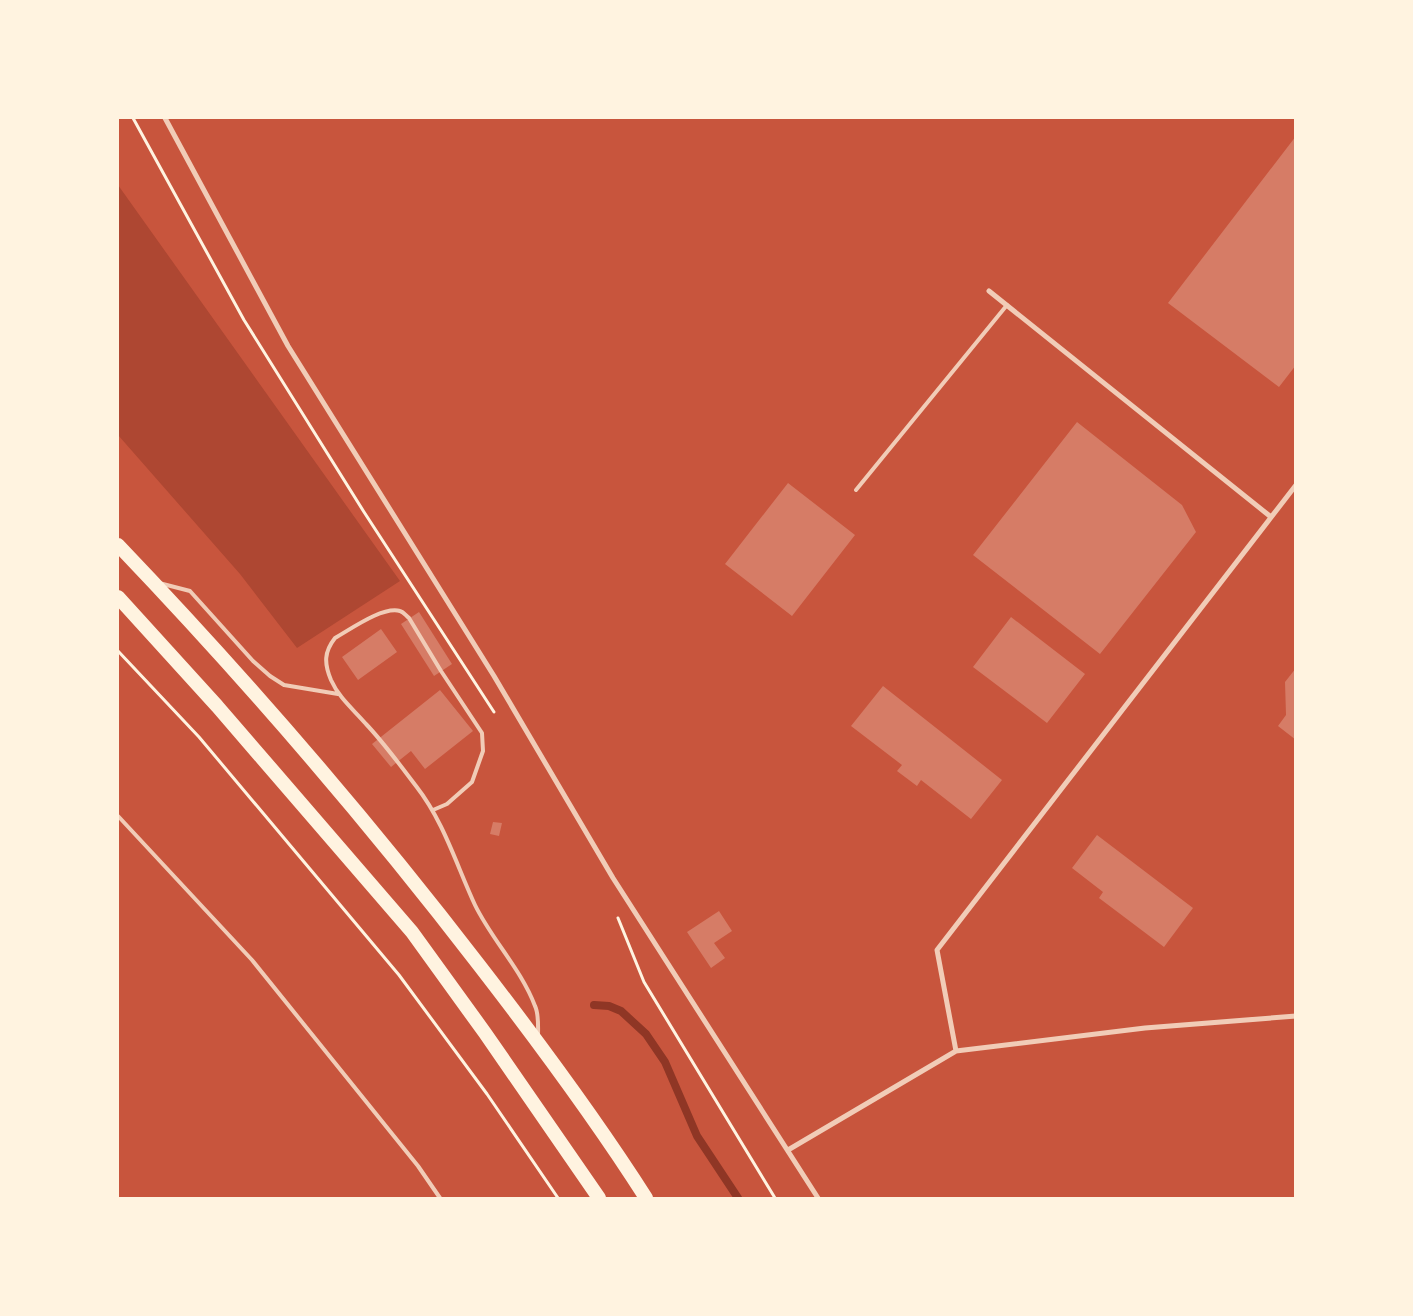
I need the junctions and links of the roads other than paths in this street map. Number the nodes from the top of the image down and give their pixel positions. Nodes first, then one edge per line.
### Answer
1 (165, 118) edge
2 (988, 291) dead end
3 (1007, 305) junction
4 (1296, 485) edge
5 (856, 490) dead end
6 (1271, 517) junction
7 (118, 545) edge
8 (152, 581) junction
9 (118, 597) edge
10 (338, 694) junction
11 (434, 810) junction
12 (118, 816) edge
13 (1296, 1016) edge
14 (539, 1043) junction
15 (956, 1051) junction
16 (788, 1150) junction
17 (440, 1198) edge
18 (599, 1198) edge
19 (646, 1198) edge
20 (818, 1198) edge

1 - 16 street
2 - 3 street
3 - 5 lane
3 - 6 street
4 - 6 street
6 - 15 street
7 - 8 highway
8 - 10 lane
8 - 14 highway
9 - 18 highway
10 - 11 lane
10 - 11 lane
11 - 14 lane
12 - 17 lane
13 - 15 street
14 - 19 highway
15 - 16 street
16 - 20 street

